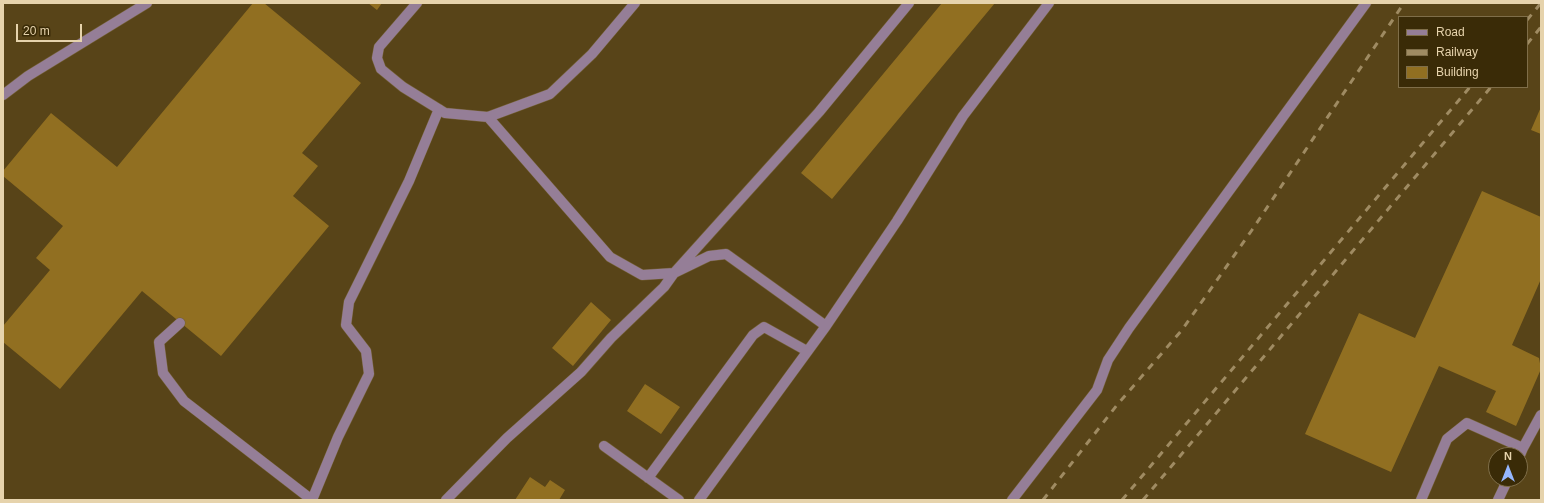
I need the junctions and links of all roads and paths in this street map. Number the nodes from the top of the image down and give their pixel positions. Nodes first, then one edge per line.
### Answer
1 (147, 3) edge
2 (417, 3) edge
3 (635, 3) edge
4 (909, 3) edge
5 (1049, 3) edge
6 (1366, 3) edge
7 (3, 95) edge
8 (439, 109) junction
9 (488, 117) junction
10 (674, 273) junction
11 (180, 323) dead end
12 (826, 326) junction
13 (807, 351) junction
14 (1541, 415) edge
15 (604, 446) dead end
16 (1512, 447) edge
17 (1524, 447) edge
18 (648, 478) junction
19 (1504, 487) edge
20 (312, 500) edge
21 (446, 500) edge
22 (679, 500) edge
23 (699, 500) edge
24 (1012, 500) edge
25 (1421, 500) edge
26 (1498, 500) edge

1 - 7 lane
2 - 8 lane
3 - 9 lane
4 - 10 lane
5 - 12 lane
6 - 24 lane
8 - 9 lane
8 - 20 lane
9 - 10 lane
10 - 12 lane
10 - 21 lane
11 - 20 lane
12 - 13 lane
13 - 18 lane
13 - 23 lane
14 - 17 lane
15 - 18 lane
16 - 25 lane
18 - 22 lane
19 - 26 lane

